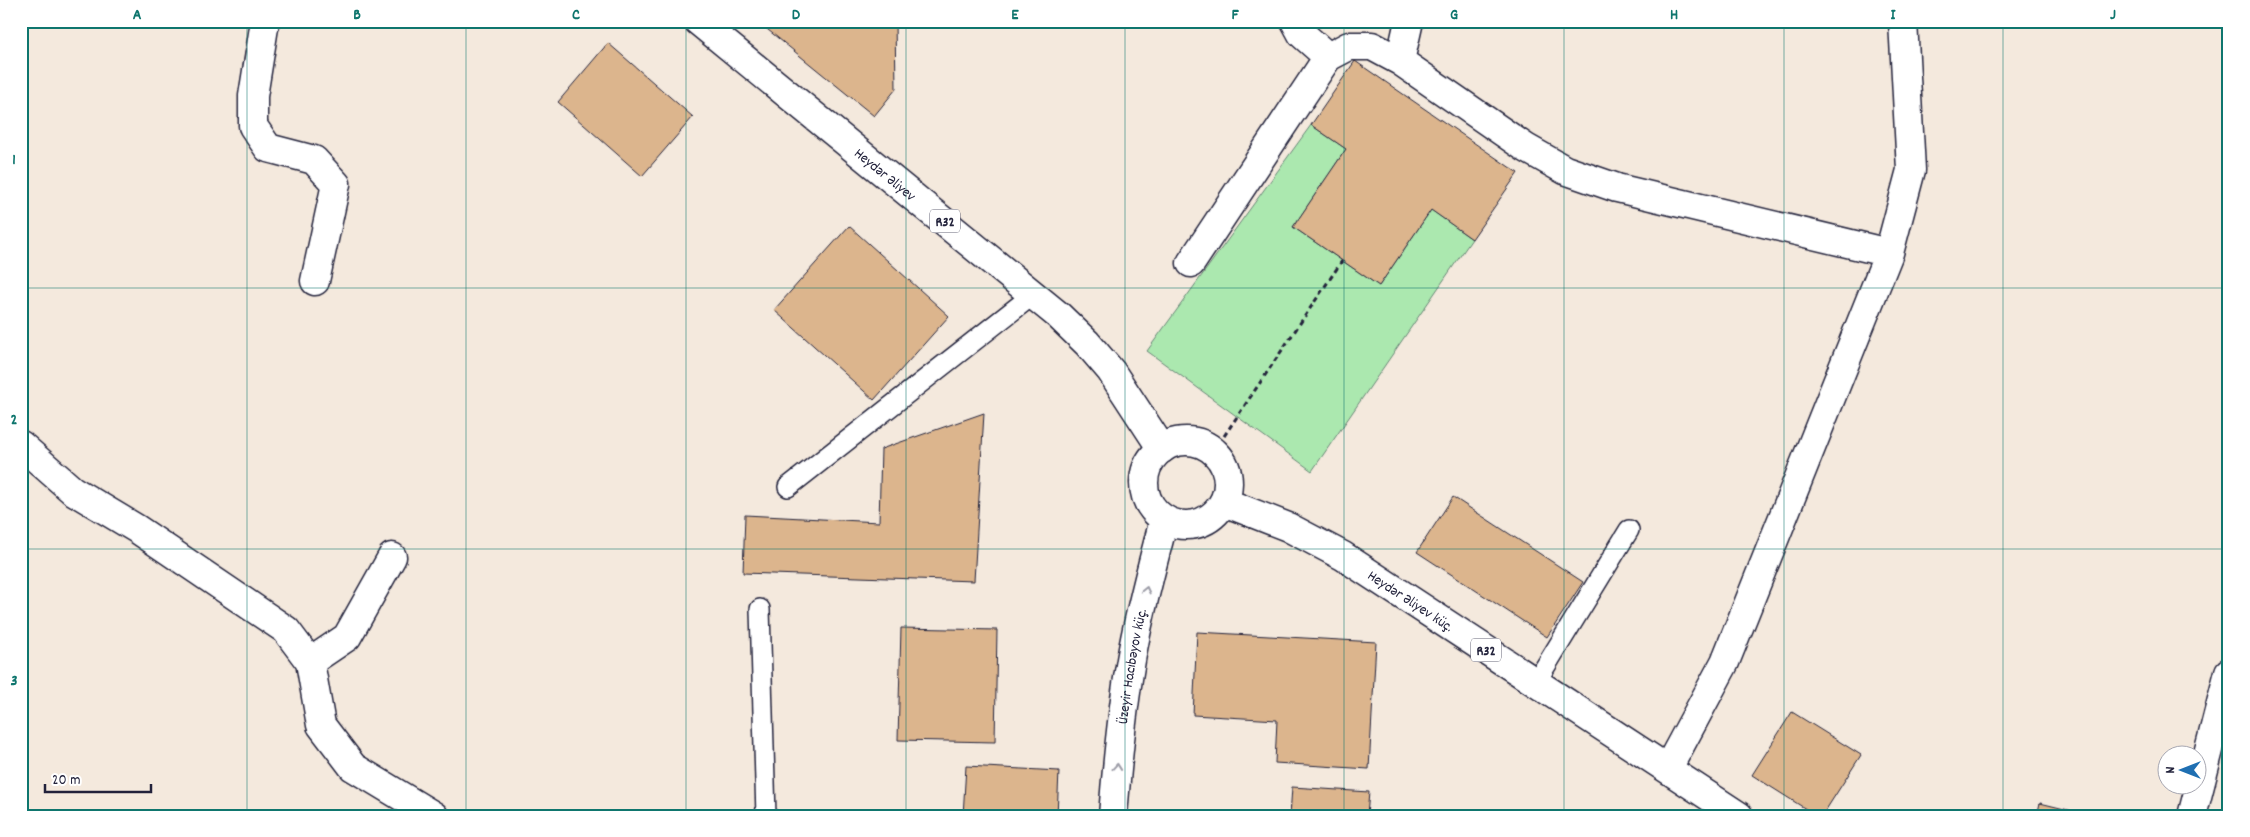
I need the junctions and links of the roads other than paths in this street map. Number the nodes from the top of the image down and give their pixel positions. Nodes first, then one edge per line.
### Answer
1 (265, 21) edge
2 (698, 21) edge
3 (1295, 21) edge
4 (1409, 21) edge
5 (1903, 21) edge
6 (1328, 57) junction
7 (1400, 61) junction
8 (1889, 253) junction
9 (1192, 263) dead end
10 (315, 281) dead end
11 (1034, 294) junction
12 (21, 445) edge
13 (1162, 449) junction
14 (788, 487) dead end
15 (1224, 502) junction
16 (1164, 520) junction
17 (1628, 530) dead end
18 (392, 557) dead end
19 (760, 609) dead end
20 (310, 662) junction
21 (2229, 672) edge
22 (1536, 682) junction
23 (1668, 768) junction
24 (434, 816) edge
25 (766, 816) edge
26 (1113, 816) edge
27 (1739, 816) edge
28 (2192, 816) edge

1 - 10 street
2 - 11 street, Heydər Əliyev / R32
3 - 6 street
4 - 7 street
5 - 8 street
6 - 7 street
6 - 9 street
7 - 8 street
8 - 23 street
11 - 13 street, Heydər Əliyev / R32
11 - 14 lane
12 - 20 street
13 - 15 street
13 - 16 street
15 - 16 street
15 - 22 street, Heydər Əliyev küç. / R32
26 -> 16 street, Üzeyir Hacıbəyov küç.
17 - 22 lane
18 - 20 street
19 - 25 lane
20 - 24 street
21 - 28 street
22 - 23 street, Heydər Əliyev küç. / R32
23 - 27 street, Heydər Əliyev küç. / R32

